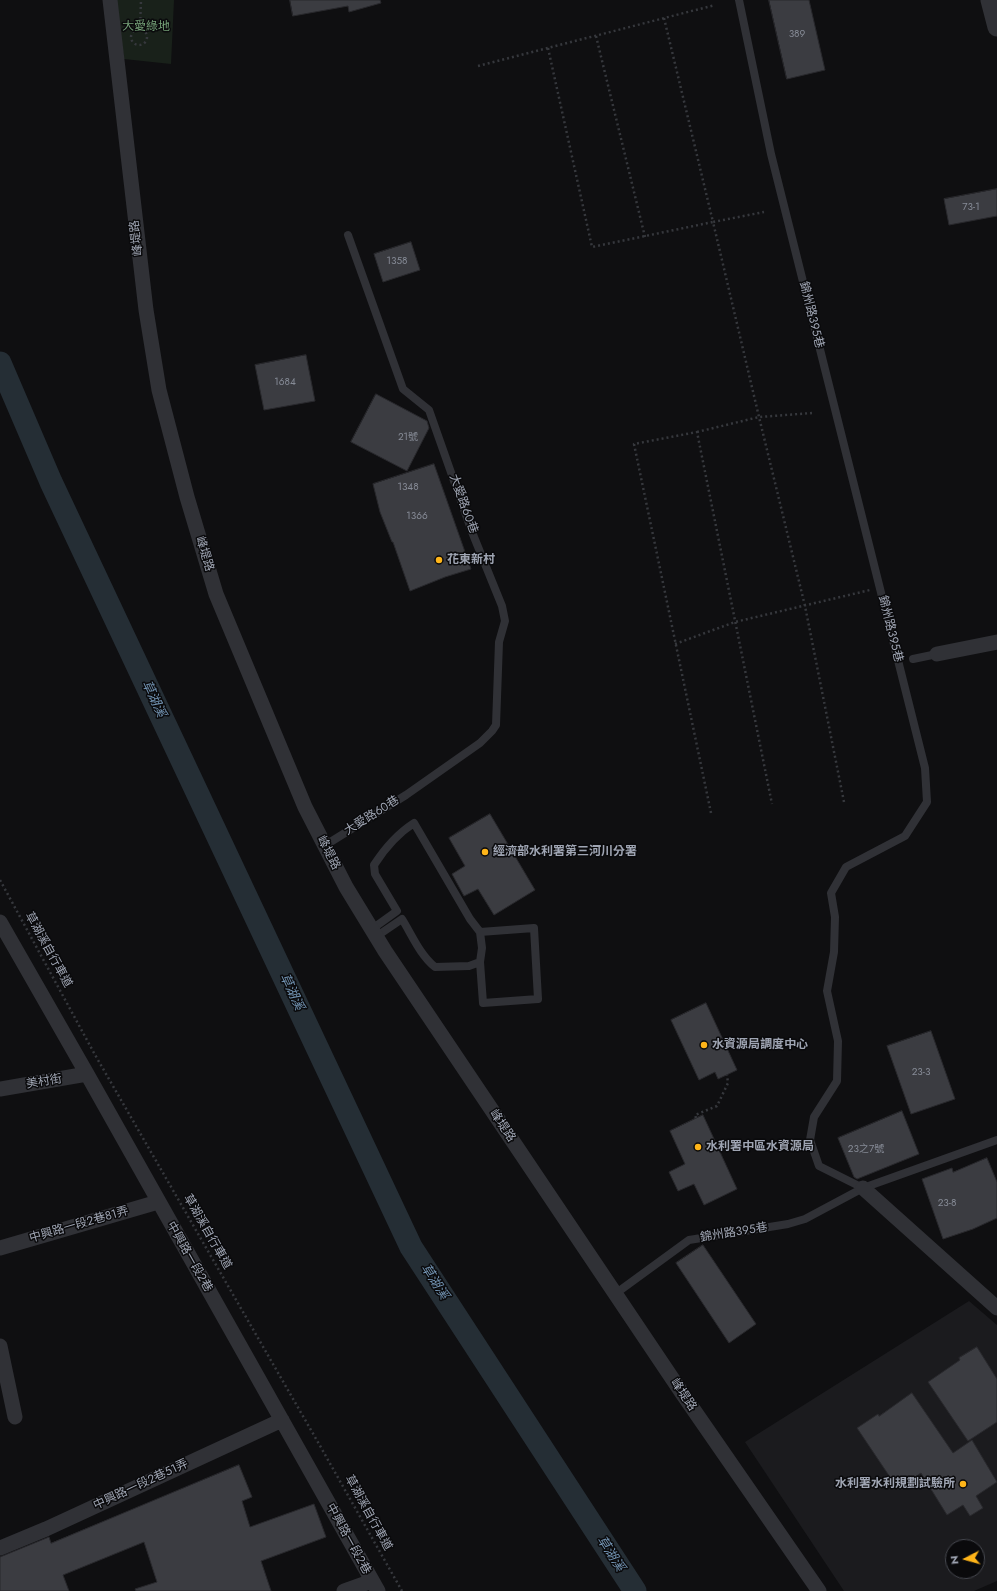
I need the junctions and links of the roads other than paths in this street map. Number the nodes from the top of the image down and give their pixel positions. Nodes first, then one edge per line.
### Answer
1 (110, 0) edge
2 (739, 0) edge
3 (990, 0) edge
4 (997, 27) edge
5 (348, 235) dead end
6 (997, 642) edge
7 (937, 654) joint
8 (913, 659) dead end
9 (324, 846) junction
10 (0, 922) edge
11 (480, 932) junction
12 (374, 933) junction
13 (480, 962) junction
14 (87, 1074) junction
15 (0, 1089) edge
16 (997, 1140) edge
17 (863, 1188) junction
18 (158, 1202) junction
19 (0, 1248) edge
20 (615, 1294) junction
21 (997, 1308) edge
22 (0, 1346) edge
23 (15, 1417) dead end
24 (282, 1420) junction
25 (0, 1548) edge
26 (375, 1586) edge
27 (344, 1591) edge
28 (819, 1591) edge

1 - 9 street, 峰堤路
2 - 17 lane, 錦州路395巷
3 - 4 street
5 - 9 lane, 大愛路60巷
6 - 7 street
7 - 8 lane
9 - 12 street, 峰堤路
10 - 14 street, 中興路一段2巷
11 - 12 lane
11 - 13 lane
11 - 13 lane
12 - 13 lane
12 - 20 street, 峰堤路
14 - 15 street, 美村街
14 - 18 street, 中興路一段2巷
16 - 17 lane, 錦州路395巷
17 - 20 lane, 錦州路395巷
17 - 21 street, 錦州路395巷
18 - 19 street, 中興路一段2巷81弄
18 - 24 street, 中興路一段2巷
20 - 28 street, 峰堤路
22 - 23 street
24 - 25 street, 中興路一段2巷51弄
24 - 26 street, 中興路一段2巷
26 - 27 street

